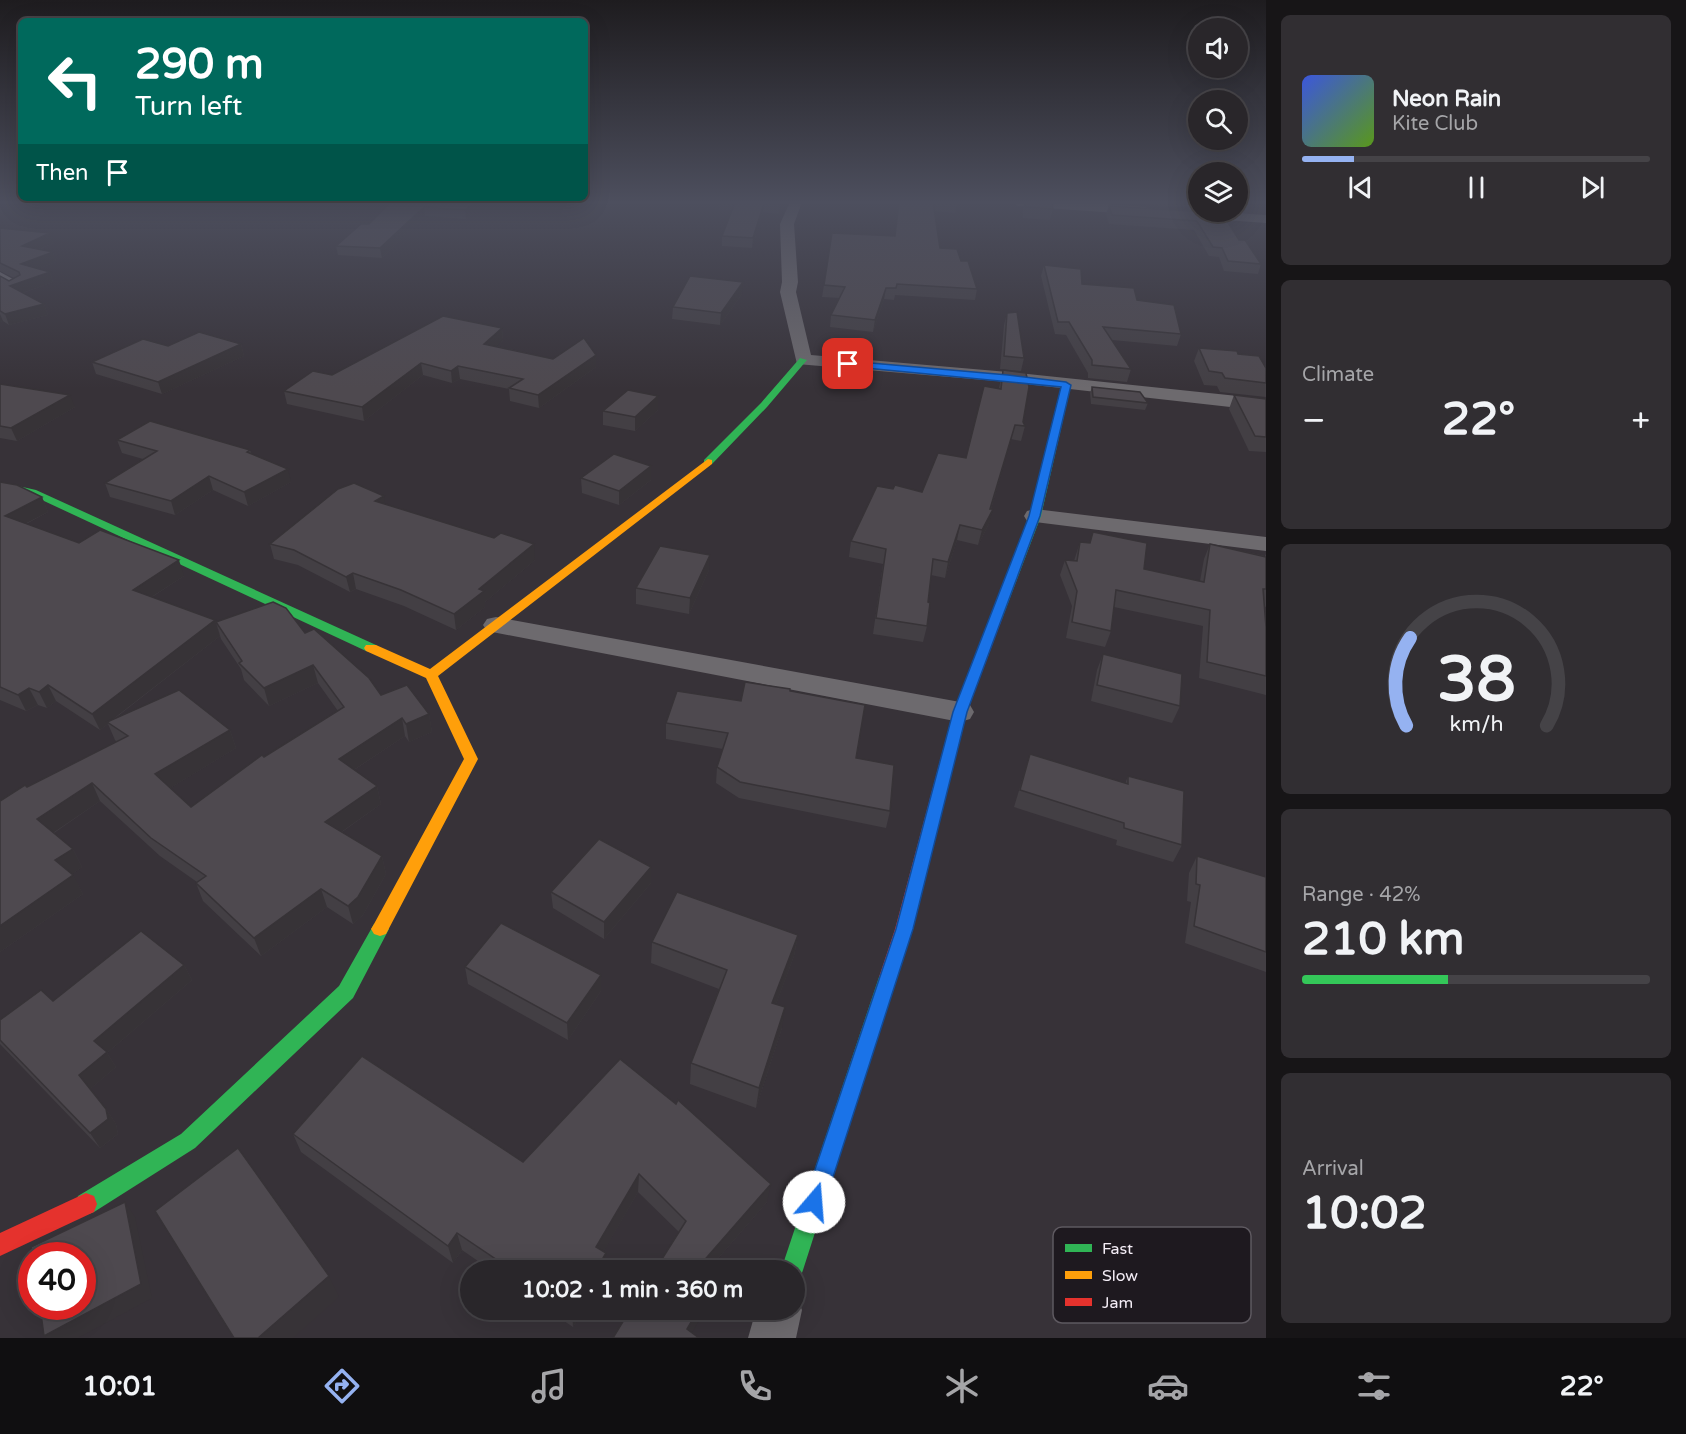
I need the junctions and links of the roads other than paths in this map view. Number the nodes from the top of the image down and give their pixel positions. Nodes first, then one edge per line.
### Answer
1 (788, 264) edge
2 (803, 360) junction
3 (1066, 385) junction
4 (1266, 405) edge
5 (0, 485) edge
6 (1035, 516) junction
7 (1266, 544) edge
8 (496, 625) junction
9 (431, 675) junction
10 (960, 712) junction
11 (0, 1245) edge
12 (795, 1260) edge
13 (776, 1320) edge
14 (772, 1338) edge

1 - 2 street
2 - 3 street
2 - 8 street
3 - 4 street
3 - 6 street
5 - 9 street
6 - 7 street
6 - 10 street
8 - 9 street
8 - 10 street
9 - 11 street
10 - 12 street
13 - 14 street

